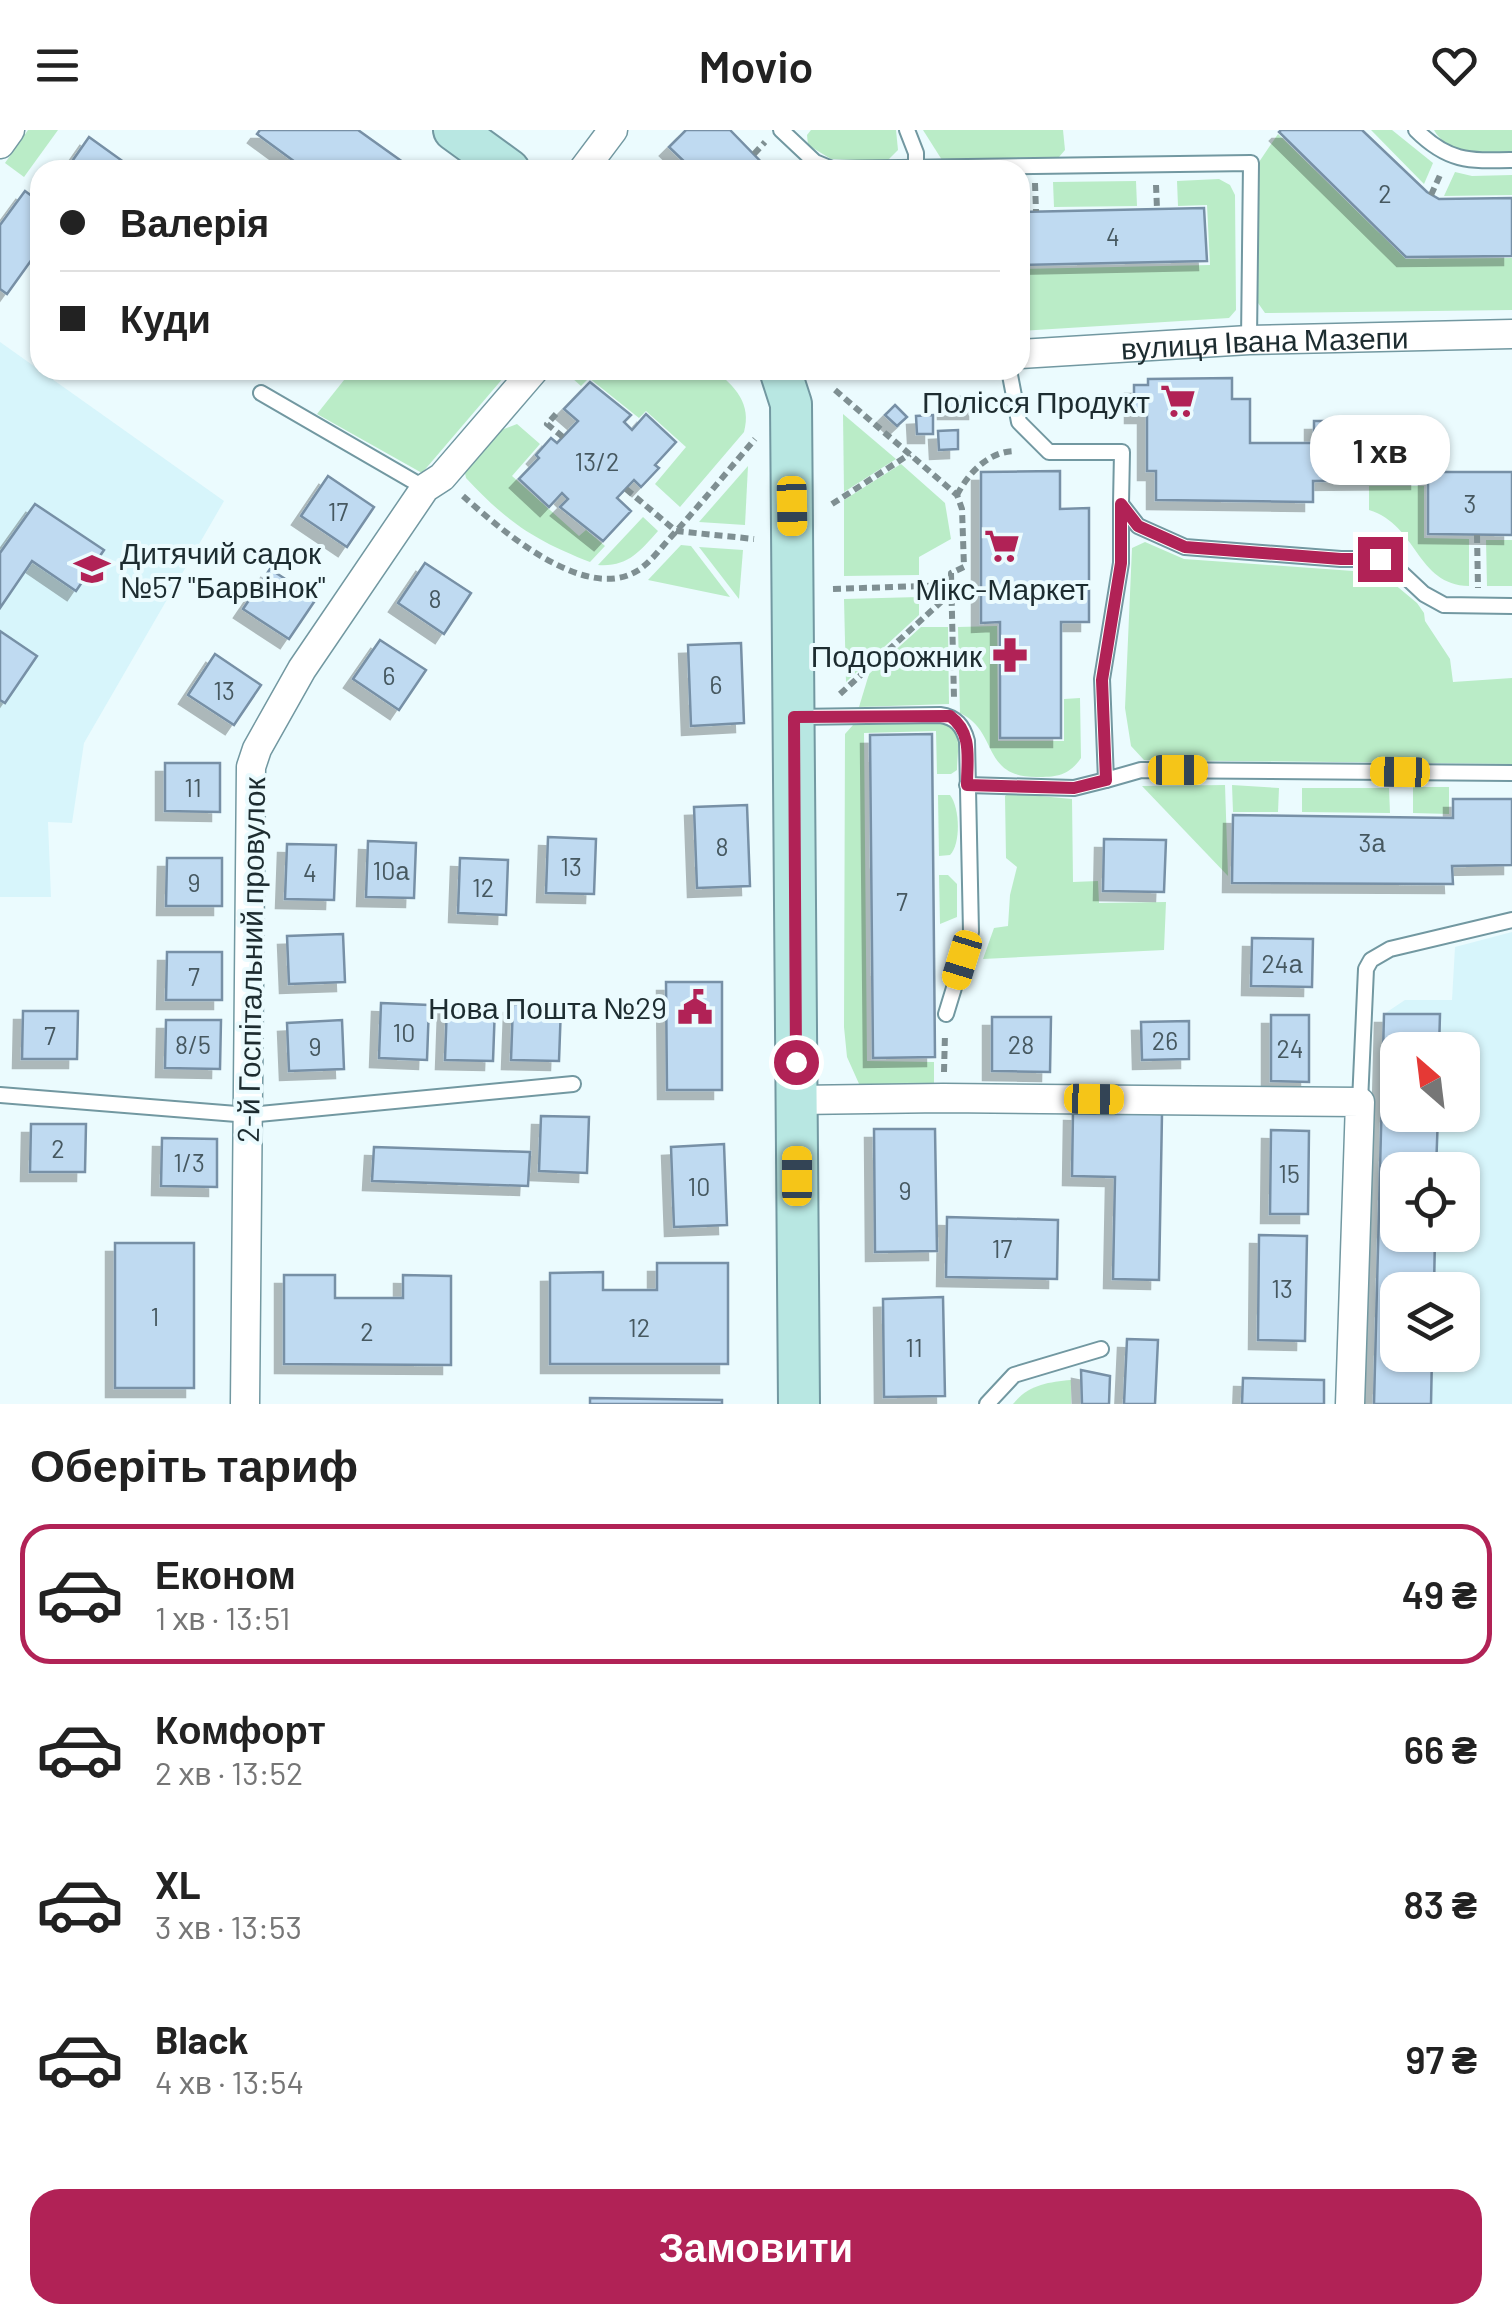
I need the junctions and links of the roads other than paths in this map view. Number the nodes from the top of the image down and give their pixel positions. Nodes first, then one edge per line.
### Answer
1 (10, 130) edge
2 (454, 130) edge
3 (613, 130) edge
4 (782, 130) edge
5 (907, 130) edge
6 (1416, 130) edge
7 (0, 144) edge
8 (495, 160) edge
9 (590, 160) edge
10 (816, 160) edge
11 (916, 160) edge
12 (1512, 160) edge
13 (1030, 167) edge
14 (1512, 334) edge
15 (1250, 340) junction
16 (1030, 353) edge
17 (525, 380) edge
18 (783, 380) edge
19 (1011, 380) edge
20 (261, 394) dead end
21 (433, 482) junction
22 (1121, 504) junction
23 (1512, 606) edge
24 (794, 717) junction
25 (1512, 773) edge
26 (1106, 780) junction
27 (967, 785) junction
28 (1512, 920) edge
29 (946, 1014) road end
30 (573, 1084) dead end
31 (0, 1094) edge
32 (797, 1100) junction
33 (1360, 1102) junction
34 (249, 1116) junction
35 (1100, 1349) dead end
36 (245, 1404) edge
37 (798, 1404) edge
38 (987, 1404) edge
39 (1350, 1404) edge

1 - 7 street
2 - 8 main road
3 - 9 street
4 - 10 lane
5 - 11 lane
6 - 12 lane
13 - 15 lane
14 - 15 street, вулиця Івана Мазепи
15 - 16 street, вулиця Івана Мазепи
17 - 21 street, 2-й Госпітальний провулок
18 - 24 main road
19 - 22 lane
20 - 21 lane
21 - 34 street, 2-й Госпітальний провулок
22 - 23 lane
22 - 26 lane
24 - 27 lane
24 - 32 main road
25 - 26 lane
26 - 27 lane
27 - 29 lane
28 - 33 lane
30 - 34 lane
31 - 34 lane
32 - 33 street
32 - 37 main road
33 - 39 street
34 - 36 street, 2-й Госпітальний провулок
35 - 38 lane

